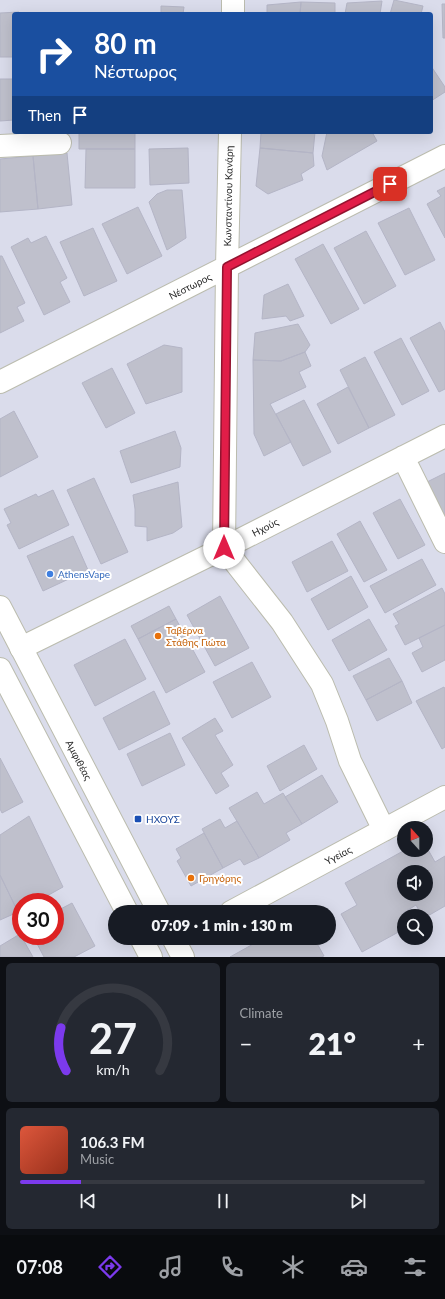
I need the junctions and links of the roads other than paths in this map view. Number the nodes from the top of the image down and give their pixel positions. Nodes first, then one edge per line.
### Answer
1 (233, 0) edge
2 (233, 12) edge
3 (230, 134) edge
4 (60, 143) dead end
5 (0, 146) edge
6 (445, 156) edge
7 (227, 267) junction
8 (0, 382) edge
9 (445, 436) edge
10 (403, 457) junction
11 (445, 542) edge
12 (224, 548) junction
13 (0, 607) edge
14 (21, 648) junction
15 (0, 669) edge
16 (445, 797) edge
17 (384, 830) junction
18 (123, 905) edge
19 (155, 905) edge
20 (244, 905) edge
21 (145, 945) edge
22 (151, 957) edge

1 - 2 street
3 - 7 street, Κωνσταντίνου Κανάρη
4 - 5 street
6 - 7 street, Νέστωρος
7 - 8 street, Νέστωρος
7 - 12 street, Κωνσταντίνου Κανάρη
9 - 10 street, Ηχούς
10 - 11 street
10 - 12 street, Ηχούς
12 - 14 street, Ηχούς
12 - 17 street
13 - 14 street, Αμφιθέας
14 - 19 street, Αμφιθέας
15 - 18 street
16 - 17 street, Υγείας
17 - 20 street, Υγείας
21 - 22 street

